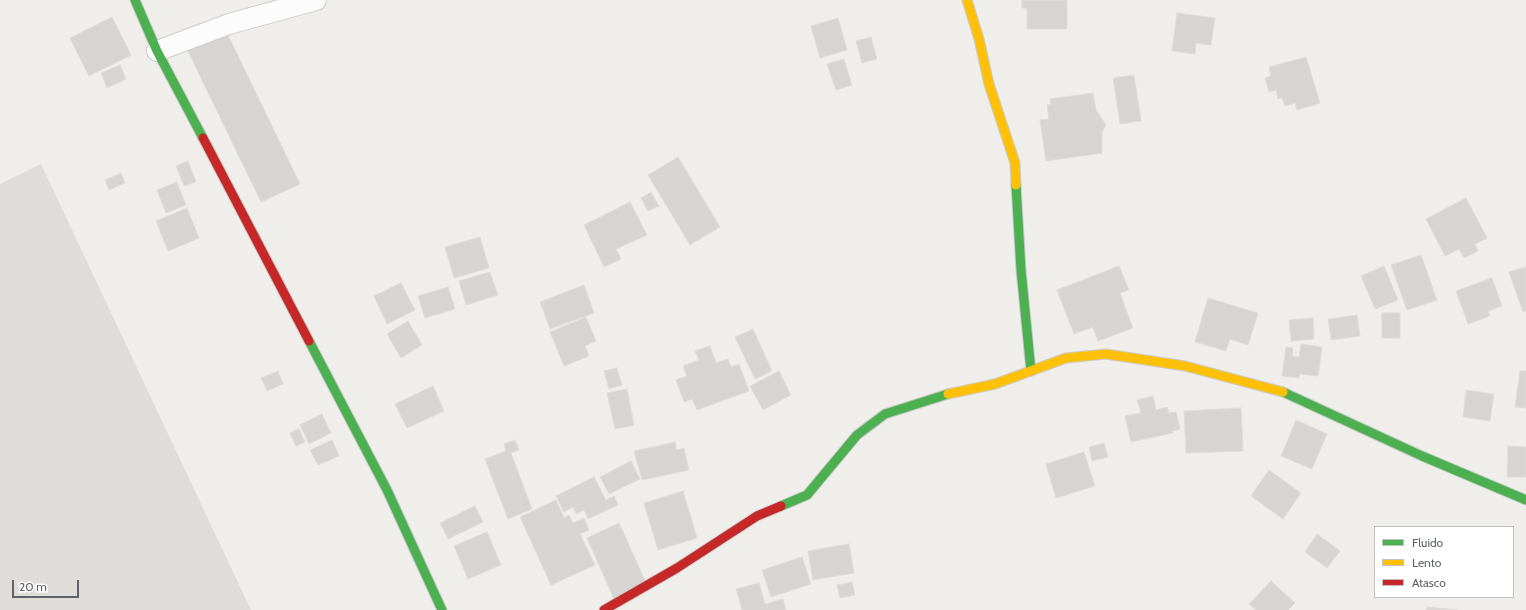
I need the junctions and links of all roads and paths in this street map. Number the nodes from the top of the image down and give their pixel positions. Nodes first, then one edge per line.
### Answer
1 (134, 0) edge
2 (316, 0) edge
3 (967, 0) edge
4 (157, 51) junction
5 (1031, 371) junction
6 (1526, 500) edge
7 (442, 610) edge
8 (604, 610) edge

1 - 4 street
2 - 4 street
3 - 5 street
4 - 7 street
5 - 6 street
5 - 8 street

